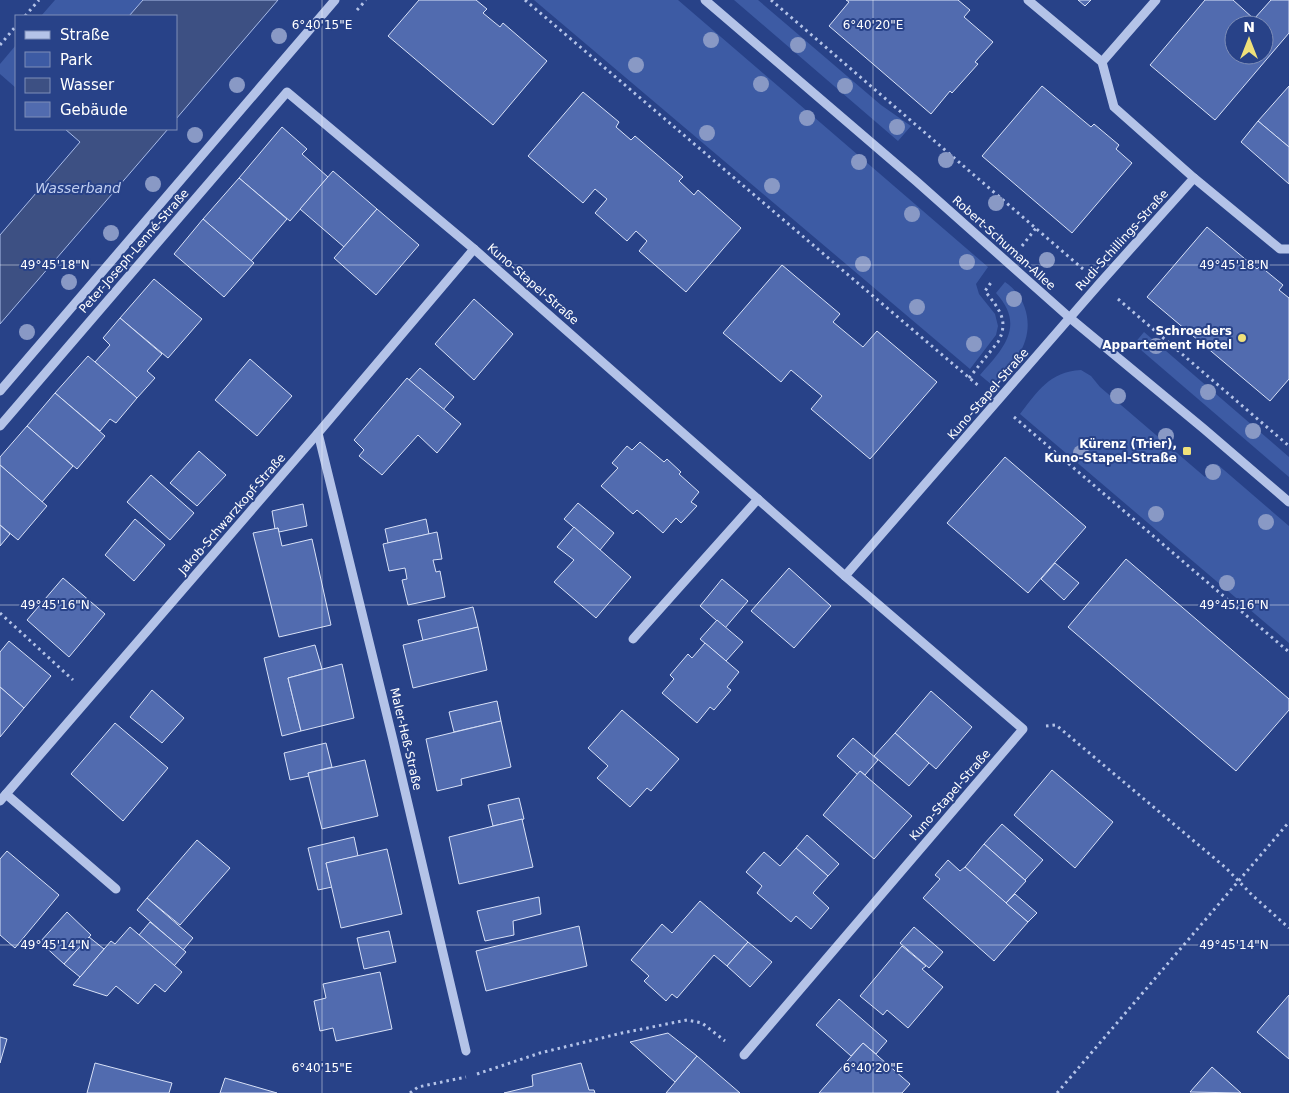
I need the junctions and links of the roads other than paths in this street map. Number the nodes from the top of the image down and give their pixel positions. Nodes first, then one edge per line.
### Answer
1 (335, 0) edge
2 (705, 0) edge
3 (1028, 0) edge
4 (1156, 0) edge
5 (1102, 62) junction
6 (288, 92) joint
7 (1194, 178) junction
8 (474, 249) junction
9 (1289, 249) edge
10 (1070, 318) junction
11 (0, 391) edge
12 (0, 426) edge
13 (318, 433) junction
14 (758, 499) junction
15 (1289, 502) edge
16 (845, 576) junction
17 (633, 639) dead end
18 (3, 798) edge
19 (116, 889) dead end
20 (466, 1051) dead end
21 (744, 1055) road end

1 - 11 street
2 - 10 street, Robert-Schuman-Allee
3 - 5 street
4 - 5 street
5 - 7 street
6 - 8 street, Kuno-Stapel-Straße
6 - 12 street, Peter-Joseph-Lenné-Straße
7 - 9 street
7 - 10 street, Rudi-Schillings-Straße
8 - 13 street, Jakob-Schwarzkopf-Straße
8 - 14 street, Kuno-Stapel-Straße
10 - 15 street, Robert-Schuman-Allee
10 - 16 street, Kuno-Stapel-Straße
13 - 18 street, Jakob-Schwarzkopf-Straße
13 - 20 street, Maler-Heß-Straße
14 - 16 street, Kuno-Stapel-Straße
14 - 17 street
16 - 21 street, Kuno-Stapel-Straße
18 - 19 street, Jakob-Schwarzkopf-Straße

